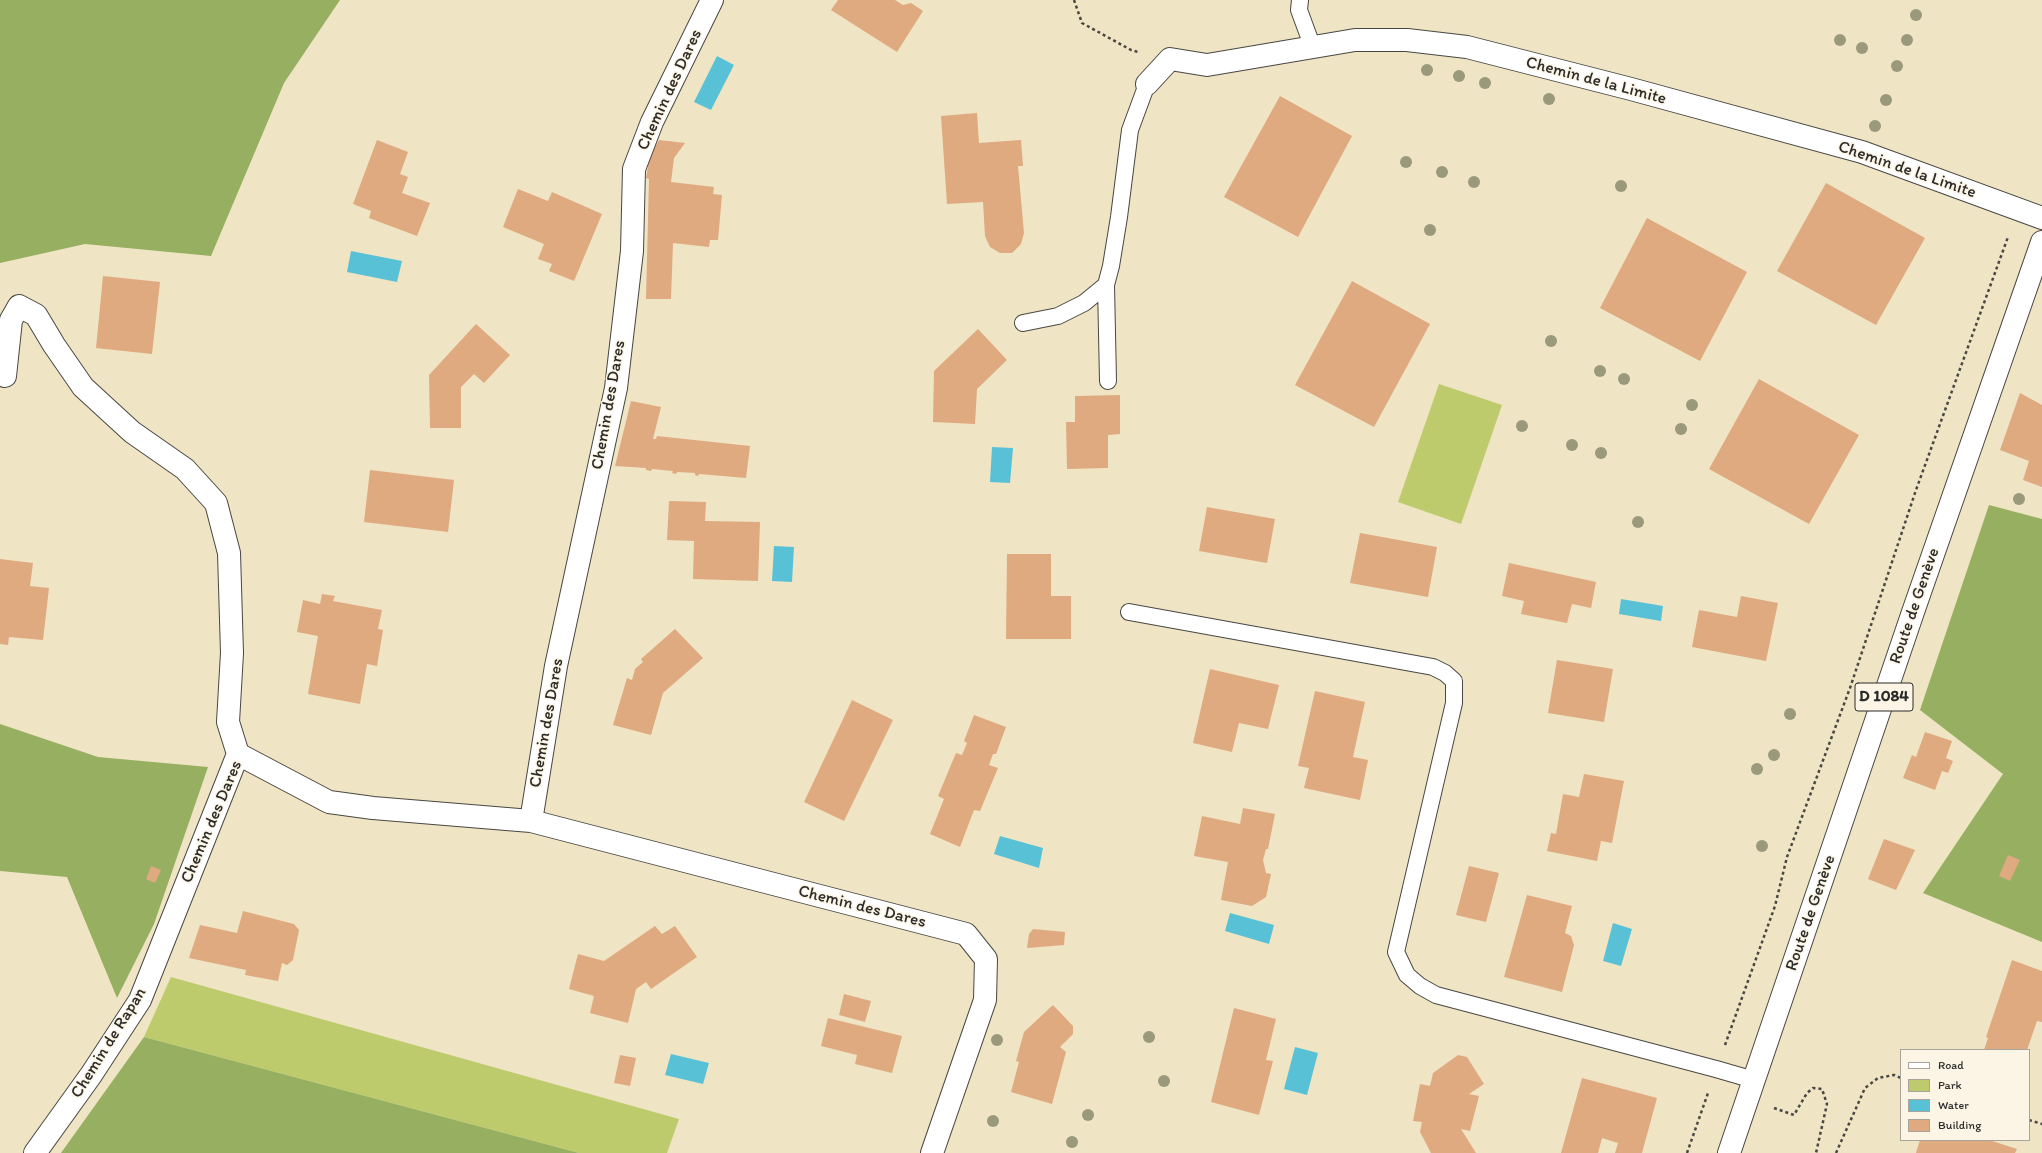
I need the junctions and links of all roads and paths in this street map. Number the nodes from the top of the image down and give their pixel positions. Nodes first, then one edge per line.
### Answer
1 (712, 0) edge
2 (1074, 0) edge
3 (1300, 0) edge
4 (1313, 48) junction
5 (1170, 59) junction
6 (1147, 84) joint
7 (1998, 202) junction
8 (2042, 218) edge
9 (2042, 242) edge
10 (1106, 285) junction
11 (1023, 323) dead end
12 (5, 376) dead end
13 (1108, 381) dead end
14 (1129, 612) dead end
15 (238, 754) junction
16 (531, 822) junction
17 (169, 926) joint
18 (1716, 1068) junction
19 (1900, 1078) edge
20 (1754, 1080) junction
21 (1774, 1108) dead end
22 (2030, 1120) edge
23 (2042, 1124) edge
24 (35, 1153) edge
25 (932, 1153) edge
26 (1687, 1153) edge
27 (1729, 1153) edge
28 (1816, 1153) edge
29 (1836, 1153) edge

1 - 16 street, Chemin des Dares
2 - 5 path
3 - 4 lane
4 - 5 street, Chemin de la Limite
4 - 7 street, Chemin de la Limite
5 - 6 street
6 - 10 lane
7 - 8 street, Chemin de la Limite
7 - 18 path
9 - 20 street, Route de Genève / D 1084
10 - 11 lane
10 - 13 lane
12 - 15 street
14 - 18 lane
15 - 16 street, Chemin des Dares
15 - 17 street, Chemin des Dares
16 - 25 street, Chemin des Dares
17 - 24 street, Chemin de Rapan
18 - 20 lane
18 - 26 path
19 - 29 path
20 - 27 street, Route de Genève / D 1084
21 - 28 path
22 - 23 path

